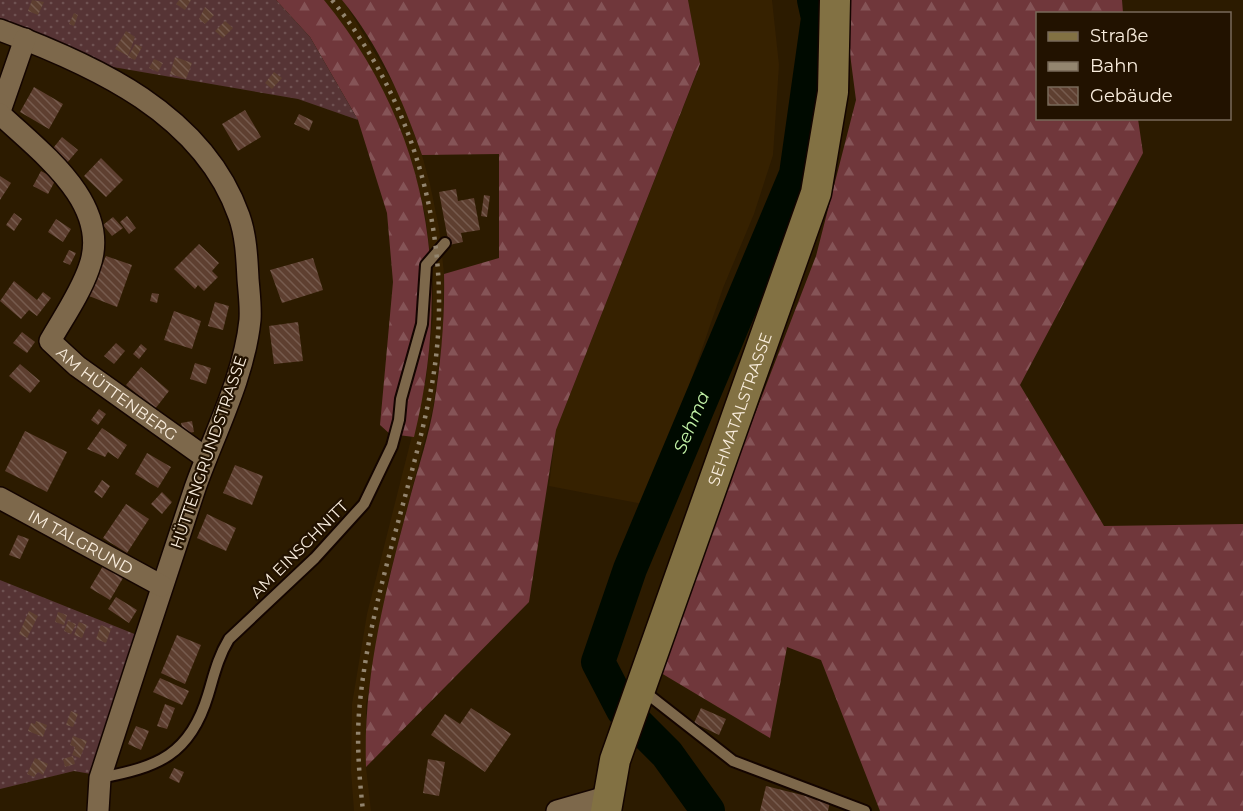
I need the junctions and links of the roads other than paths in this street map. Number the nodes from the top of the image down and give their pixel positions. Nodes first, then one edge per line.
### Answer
1 (835, 0) edge
2 (0, 30) edge
3 (25, 39) junction
4 (0, 112) edge
5 (445, 243) dead end
6 (206, 458) junction
7 (0, 498) edge
8 (162, 586) junction
9 (639, 693) junction
10 (100, 778) junction
11 (606, 804) edge
12 (98, 811) edge
13 (557, 811) edge
14 (865, 811) edge

1 - 9 main road, SEHMATALSTRASSE
2 - 3 street, HÜTTENGRUNDSTRASSE
3 - 4 street, AM HÜTTENBERG
3 - 6 street, HÜTTENGRUNDSTRASSE
4 - 6 street, AM HÜTTENBERG
5 - 10 lane, AM EINSCHNITT
6 - 8 street, HÜTTENGRUNDSTRASSE
7 - 8 street, IM TALGRUND
8 - 10 street, HÜTTENGRUNDSTRASSE
9 - 11 main road, SEHMATALSTRASSE
9 - 14 lane
10 - 12 street, HÜTTENGRUNDSTRASSE
11 - 13 street

